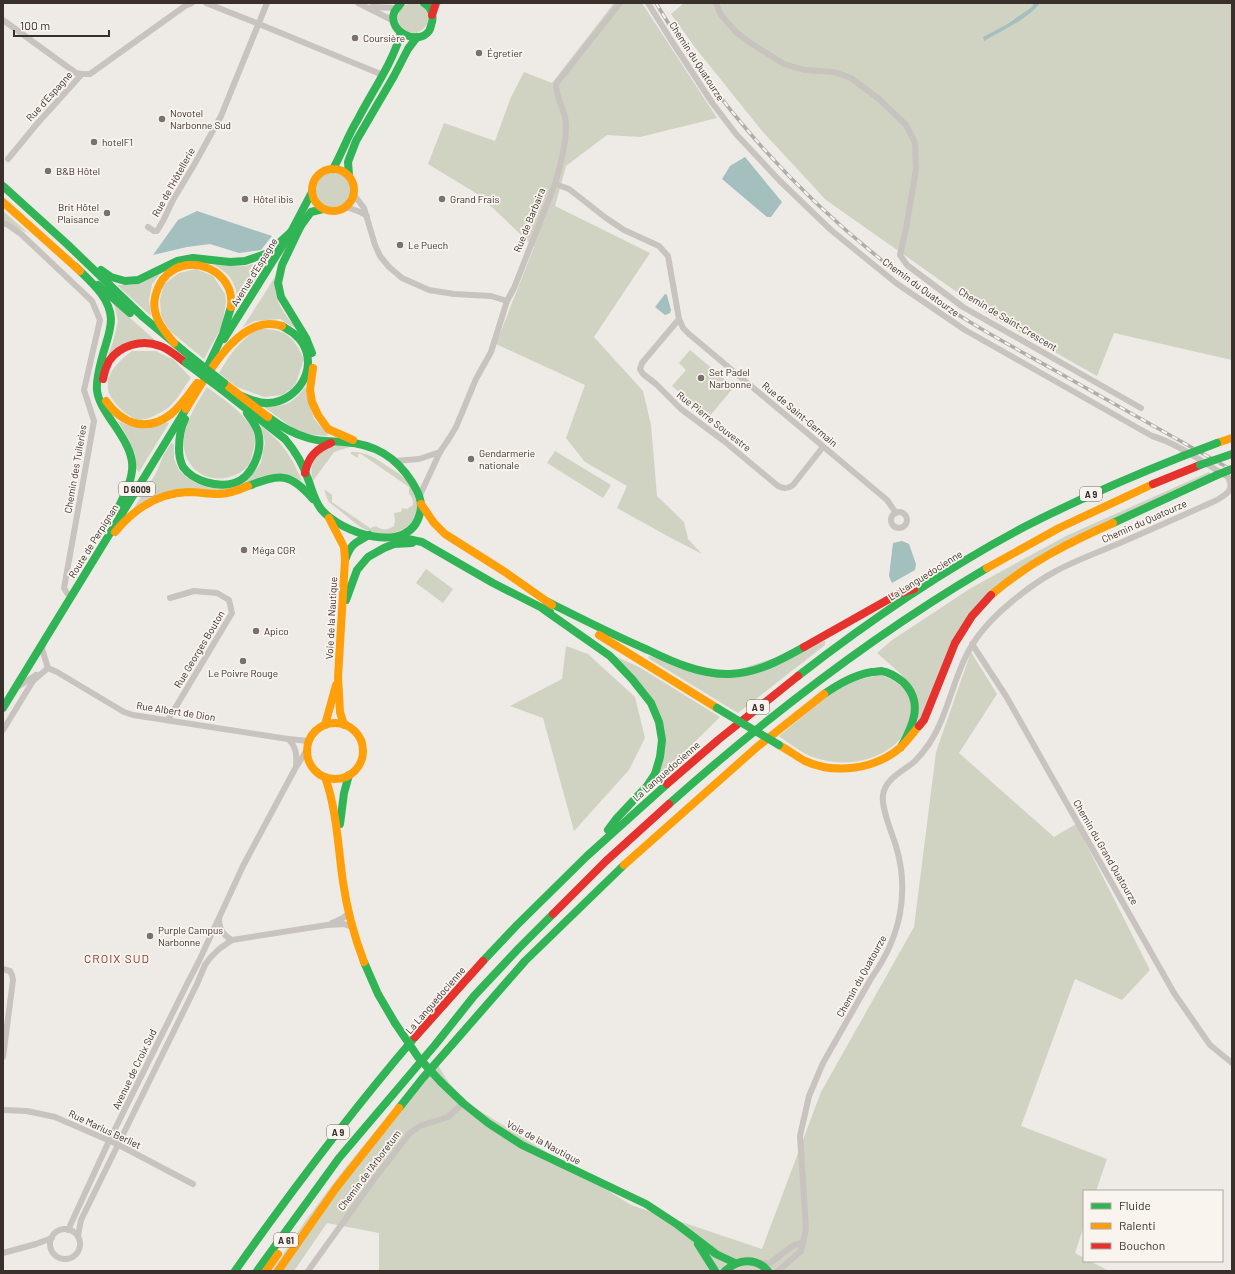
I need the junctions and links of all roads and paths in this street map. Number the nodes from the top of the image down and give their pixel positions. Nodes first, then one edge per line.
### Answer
1 (192, 3) edge
2 (206, 3) edge
3 (267, 3) edge
4 (358, 3) edge
5 (424, 3) edge
6 (436, 3) edge
7 (620, 3) edge
8 (648, 3) edge
9 (716, 3) edge
10 (399, 5) edge
11 (368, 7) junction
12 (432, 15) junction
13 (3, 20) edge
14 (394, 21) junction
15 (259, 24) junction
16 (401, 33) junction
17 (417, 38) junction
18 (82, 74) junction
19 (383, 75) junction
20 (8, 159) dead end
21 (333, 168) junction
22 (349, 175) junction
23 (555, 184) junction
24 (3, 186) edge
25 (312, 192) junction
26 (354, 195) junction
27 (3, 202) edge
28 (347, 207) junction
29 (323, 209) junction
30 (367, 216) junction
31 (303, 222) junction
32 (3, 223) edge
33 (148, 227) dead end
34 (291, 232) junction
35 (67, 244) junction
36 (76, 267) junction
37 (507, 301) junction
38 (680, 319) junction
39 (174, 343) junction
40 (188, 360) junction
41 (212, 363) junction
42 (201, 381) junction
43 (223, 386) junction
44 (239, 395) junction
45 (241, 406) junction
46 (1141, 408) dead end
47 (1232, 438) edge
48 (332, 442) junction
49 (358, 443) junction
50 (824, 447) junction
51 (440, 452) junction
52 (1232, 454) edge
53 (395, 461) junction
54 (1232, 468) edge
55 (306, 473) junction
56 (420, 495) junction
57 (317, 504) junction
58 (421, 504) junction
59 (896, 513) dead end
60 (114, 517) junction
61 (329, 518) junction
62 (369, 535) junction
63 (398, 537) junction
64 (422, 542) junction
65 (345, 560) junction
66 (84, 575) junction
67 (928, 584) junction
68 (67, 593) junction
69 (170, 598) dead end
70 (544, 605) junction
71 (342, 614) junction
72 (43, 643) junction
73 (972, 644) junction
74 (48, 668) junction
75 (338, 677) junction
76 (6, 698) edge
77 (3, 708) edge
78 (168, 720) junction
79 (325, 725) junction
80 (344, 725) junction
81 (3, 730) edge
82 (288, 739) junction
83 (309, 741) junction
84 (900, 747) junction
85 (307, 750) junction
86 (296, 767) junction
87 (349, 775) junction
88 (326, 777) junction
89 (338, 834) junction
90 (599, 845) junction
91 (348, 913) junction
92 (219, 918) junction
93 (327, 925) junction
94 (352, 927) junction
95 (232, 940) junction
96 (3, 970) edge
97 (3, 1057) edge
98 (1232, 1063) edge
99 (463, 1103) junction
100 (3, 1110) edge
101 (109, 1141) junction
102 (117, 1144) junction
103 (193, 1184) dead end
104 (303, 1208) junction
105 (68, 1230) junction
106 (78, 1236) junction
107 (52, 1238) junction
108 (695, 1238) junction
109 (802, 1243) junction
110 (36, 1244) junction
111 (51, 1248) junction
112 (3, 1253) edge
113 (735, 1263) junction
114 (758, 1263) junction
115 (235, 1271) edge
116 (257, 1271) edge
117 (266, 1271) edge
118 (278, 1271) edge
119 (308, 1271) edge
120 (715, 1271) edge
121 (725, 1271) edge
122 (768, 1271) edge
123 (778, 1271) edge

1 - 18 street, Rue d'Espagne
2 - 15 street
3 - 15 street
4 - 11 street
5 - 12 main road
6 - 12 main road
7 - 23 street, Rue de Barbaira
8 - 73 street, Chemin du Quatourze
9 - 46 street, Chemin de Saint-Crescent
10 - 11 street
10 - 14 main road
11 - 14 street
12 - 17 main road
13 - 18 street
14 - 16 main road
15 - 19 street
15 - 33 street, Rue de l'Hôtellerie
16 - 17 main road
16 - 19 main road
17 - 22 main road
18 - 20 street, Rue d'Espagne
19 - 21 main road
21 - 22 main road
21 - 25 main road
22 - 26 main road
23 - 37 street, Rue de Barbaira
23 - 38 street, Rue de Saint-Germain
24 - 35 main road, D 6009
25 - 29 main road
25 - 34 main road, Avenue d'Espagne
26 - 28 main road
26 - 30 street
27 - 36 main road, D 6009
28 - 29 main road
28 - 30 street
29 - 31 main road, Avenue d'Espagne
30 - 37 street
31 - 41 main road, Avenue d'Espagne
31 - 49 main road
32 - 68 street, Chemin des Tuileries
34 - 35 main road
34 - 41 main road, Avenue d'Espagne
35 - 39 main road, D 6009
36 - 40 main road, D 6009
36 - 60 main road, D 6009
37 - 51 street, Rue de Barbaira
38 - 50 street, Rue de Saint-Germain
38 - 50 street, Rue Pierre Souvestre
39 - 40 main road, D 6009
39 - 41 main road
40 - 42 main road
40 - 43 main road, D 6009, bridge
41 - 42 main road, Route de Perpignan / D 6009
41 - 44 main road, D 6009
42 - 45 main road
42 - 60 main road, Route de Perpignan / D 6009
42 - 66 main road, Route de Perpignan / D 6009
43 - 44 main road, D 6009
43 - 45 main road, D 6009
44 - 48 main road, D 6009
45 - 55 main road, D 6009
47 - 67 main road, La Languedocienne / A 9, bridge
48 - 49 main road, D 6009
48 - 55 main road
49 - 53 main road, D 6009
50 - 59 street, Rue de Saint-Germain
51 - 53 street
51 - 56 street, Rue de Barbaira
52 - 104 main road, A 9, bridge
53 - 56 main road, D 6009
54 - 84 main road, bridge
55 - 57 main road, D 6009
56 - 58 main road, D 6009
57 - 61 main road, D 6009
57 - 66 main road
58 - 63 main road
58 - 70 main road
60 - 68 main road, Route de Perpignan / D 6009
61 - 62 main road, D 6009
61 - 65 main road, Voie de la Nautique
62 - 63 main road, D 6009
62 - 65 main road, Voie de la Nautique
63 - 64 main road
64 - 70 main road
64 - 71 main road
65 - 71 main road, Voie de la Nautique
66 - 72 main road, Route de Perpignan / D 6009
67 - 70 main road
67 - 90 main road, La Languedocienne / A 9
68 - 76 main road, Route de Perpignan / D 6009
69 - 78 street, Rue Georges Bouton
70 - 84 main road, bridge
70 - 90 main road
71 - 75 main road, Voie de la Nautique
72 - 74 street
72 - 76 main road, Route de Perpignan / D 6009
73 - 98 street, Chemin du Grand Quatourze
73 - 109 street, Chemin du Quatourze
74 - 76 street
74 - 78 street, Rue Albert de Dion
74 - 81 street
75 - 79 main road, Voie de la Nautique
75 - 80 main road, Voie de la Nautique
76 - 77 main road, Route de Perpignan / D 6009
78 - 82 street, Rue Albert de Dion
79 - 80 main road
79 - 83 main road
80 - 87 main road
82 - 83 street, Rue Albert de Dion
82 - 86 street
83 - 85 main road
84 - 118 main road
85 - 86 street, Avenue de Croix Sud
85 - 88 main road
86 - 92 street, Avenue de Croix Sud
87 - 88 main road
87 - 89 main road, Voie de la Nautique
88 - 89 main road, Voie de la Nautique
89 - 91 main road, Voie de la Nautique
90 - 115 main road, La Languedocienne / A 9
91 - 93 street, Avenue de Croix Sud
91 - 94 main road, Voie de la Nautique
92 - 95 street
92 - 101 street, Avenue de Croix Sud
93 - 94 street, Avenue de Croix Sud
93 - 95 street, Avenue de Croix Sud
94 - 99 main road, Voie de la Nautique, bridge
95 - 102 street, Avenue de Croix Sud
96 - 97 street
99 - 108 main road, Voie de la Nautique
99 - 119 street, Chemin de l'Arboretum
100 - 101 street, Rue Marius Berliet
101 - 102 street, Rue Marius Berliet
101 - 105 street, Avenue de Croix Sud
102 - 103 street, Rue Marius Berliet
102 - 106 street, Avenue de Croix Sud
104 - 116 main road, A 9
104 - 117 main road, A 61
105 - 106 street
105 - 107 street
106 - 111 street
107 - 110 street
107 - 111 street
108 - 113 main road, Voie de la Nautique
108 - 120 main road, Voie de la Nautique
109 - 114 street
109 - 123 street, Chemin du Quatourze
110 - 111 street
110 - 112 street
113 - 114 main road
113 - 121 main road
114 - 122 main road

